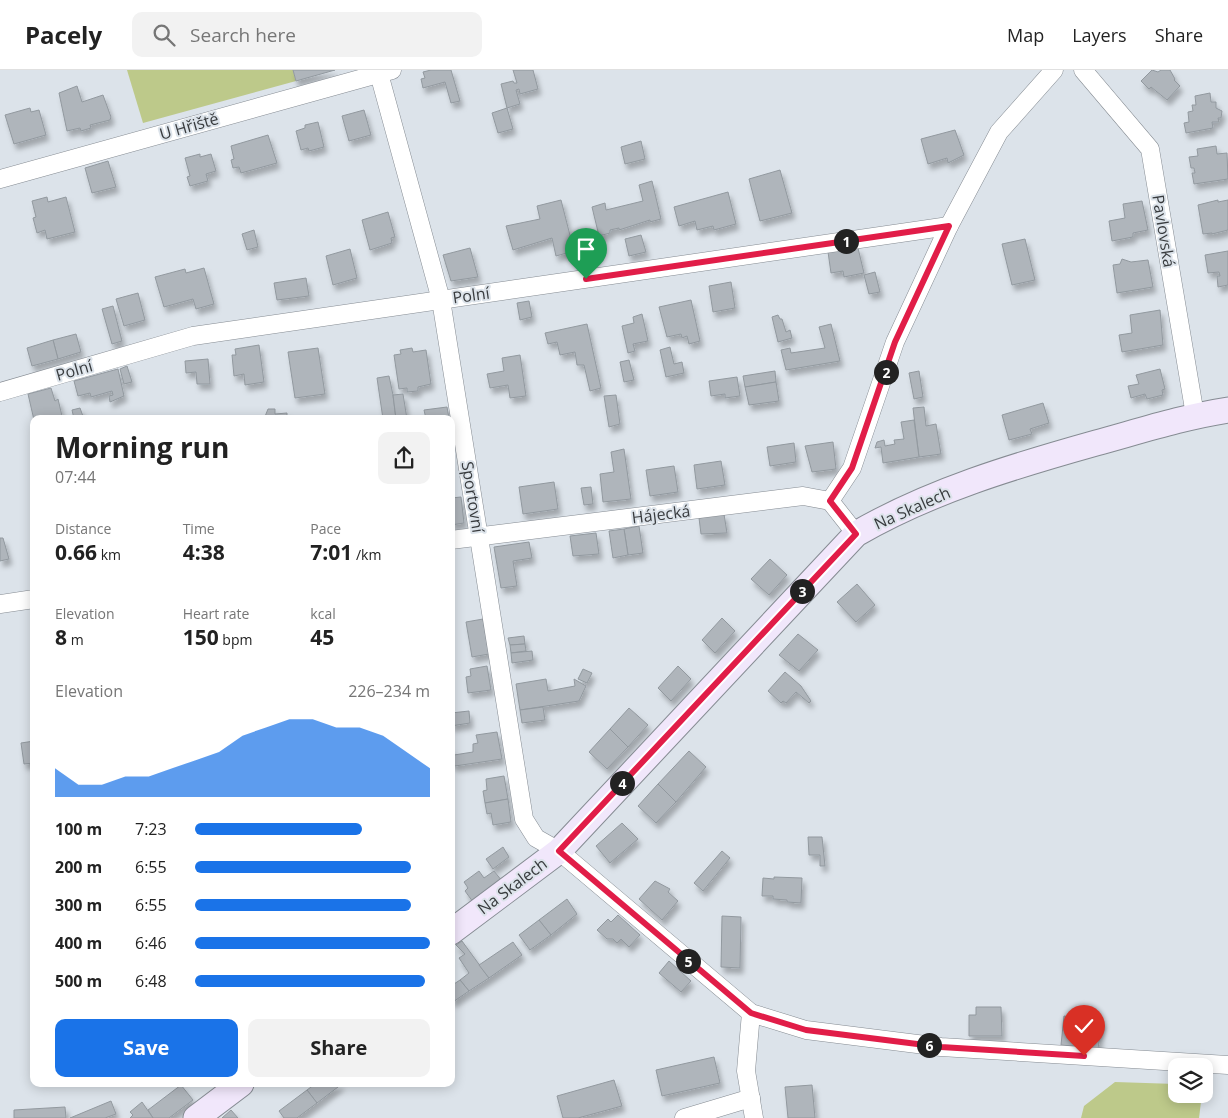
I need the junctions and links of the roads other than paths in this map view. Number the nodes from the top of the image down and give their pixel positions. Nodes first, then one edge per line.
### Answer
1 (1054, 70) edge
2 (1083, 70) edge
3 (383, 71) edge
4 (0, 179) edge
5 (949, 226) junction
6 (441, 300) junction
7 (0, 392) edge
8 (1228, 410) edge
9 (1195, 416) junction
10 (830, 501) junction
11 (856, 534) junction
12 (480, 536) junction
13 (455, 539) edge
14 (30, 600) edge
15 (0, 604) edge
16 (559, 851) junction
17 (455, 929) edge
18 (751, 1013) junction
19 (1228, 1065) edge
20 (236, 1087) edge
21 (750, 1098) junction
22 (196, 1118) edge
23 (684, 1118) edge
24 (754, 1118) edge

1 - 5 street
2 - 9 street, Pavlovská
3 - 4 street, U Hřiště
3 - 6 street, Sportovní
5 - 6 street, Polní
5 - 10 street
6 - 7 street, Polní
6 - 12 street, Sportovní
8 - 9 street, Na Skalech
9 - 11 street, Na Skalech
10 - 11 street
10 - 12 street, Hájecká
11 - 16 street, Na Skalech
12 - 13 street, Hájecká
12 - 16 street, Sportovní
14 - 15 street
16 - 17 street, Na Skalech
16 - 18 street, Sportovní
18 - 19 street
18 - 21 street
20 - 22 street
21 - 23 street
21 - 24 street

